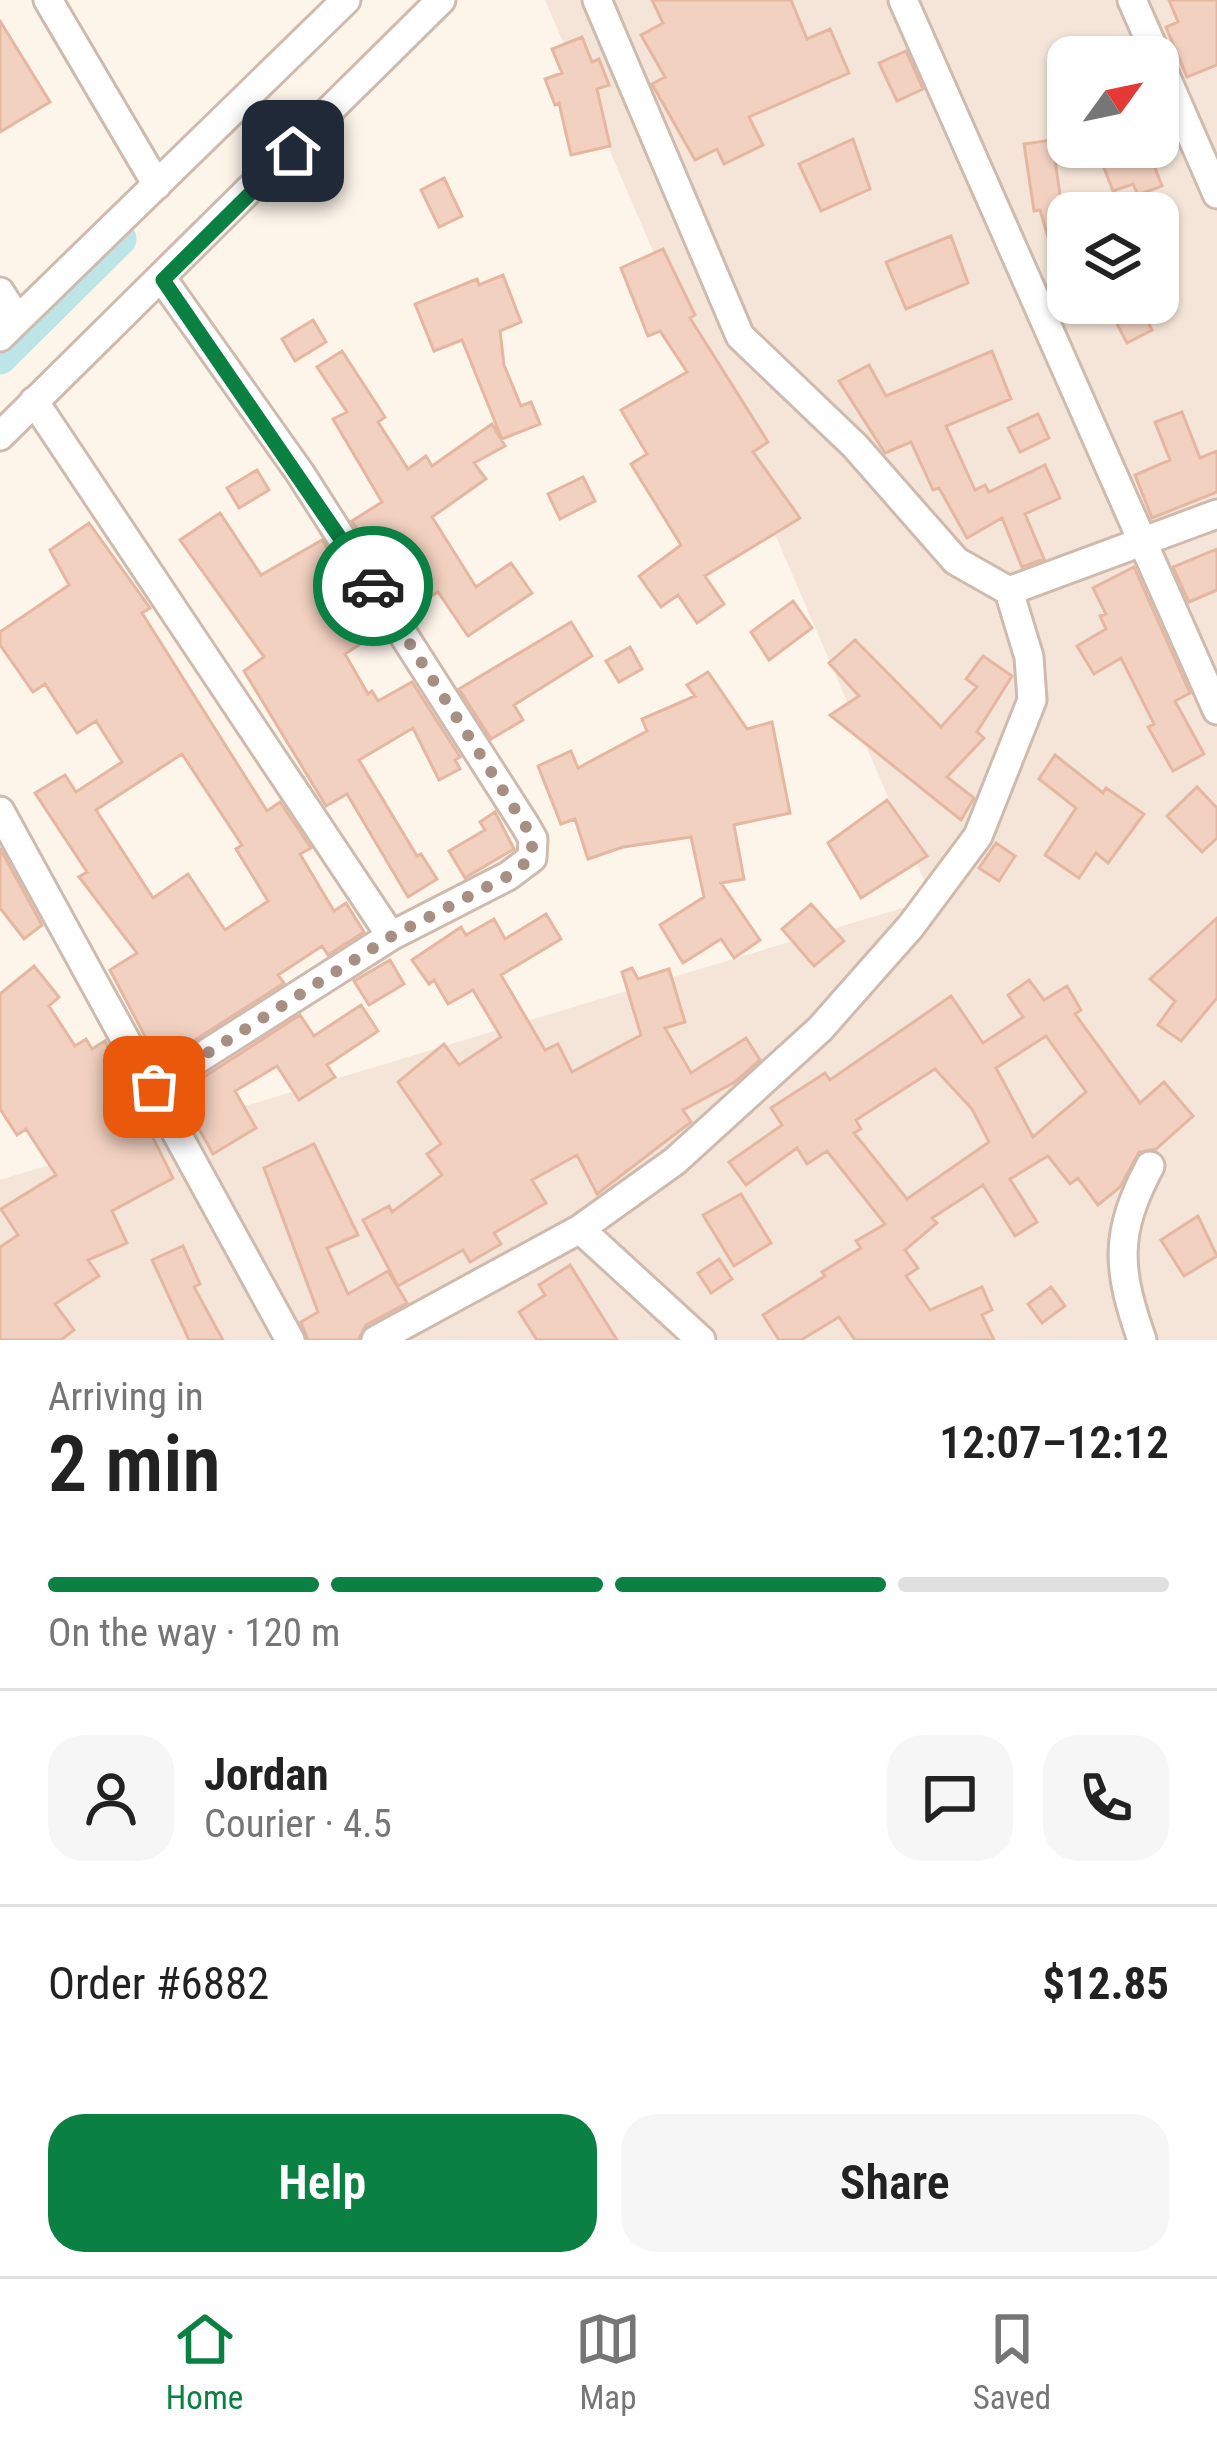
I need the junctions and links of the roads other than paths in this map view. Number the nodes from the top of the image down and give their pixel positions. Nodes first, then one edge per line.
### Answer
1 (48, 0) edge
2 (346, 0) edge
3 (441, 0) edge
4 (597, 0) edge
5 (903, 0) edge
6 (1132, 0) edge
7 (1148, 36) edge
8 (1179, 106) edge
9 (157, 184) junction
10 (1217, 194) edge
11 (163, 280) junction
12 (0, 292) edge
13 (8, 328) edge
14 (34, 401) junction
15 (0, 436) edge
16 (1217, 514) edge
17 (1143, 543) junction
18 (1009, 591) junction
19 (1217, 710) edge
20 (0, 811) edge
21 (392, 936) junction
22 (154, 1087) junction
23 (1150, 1166) dead end
24 (580, 1229) junction
25 (290, 1340) edge
26 (376, 1340) edge
27 (701, 1340) edge
28 (1142, 1340) edge

1 - 9 street
2 - 9 street
3 - 11 street
4 - 18 street
5 - 17 street
6 - 7 street
8 - 10 street
9 - 13 street
11 - 14 street
11 - 21 street
12 - 13 street
14 - 15 street
14 - 21 street
16 - 17 street
17 - 18 street
17 - 19 street
18 - 24 street
20 - 22 street
21 - 22 street
22 - 25 street
23 - 28 street
24 - 26 street
24 - 27 street

